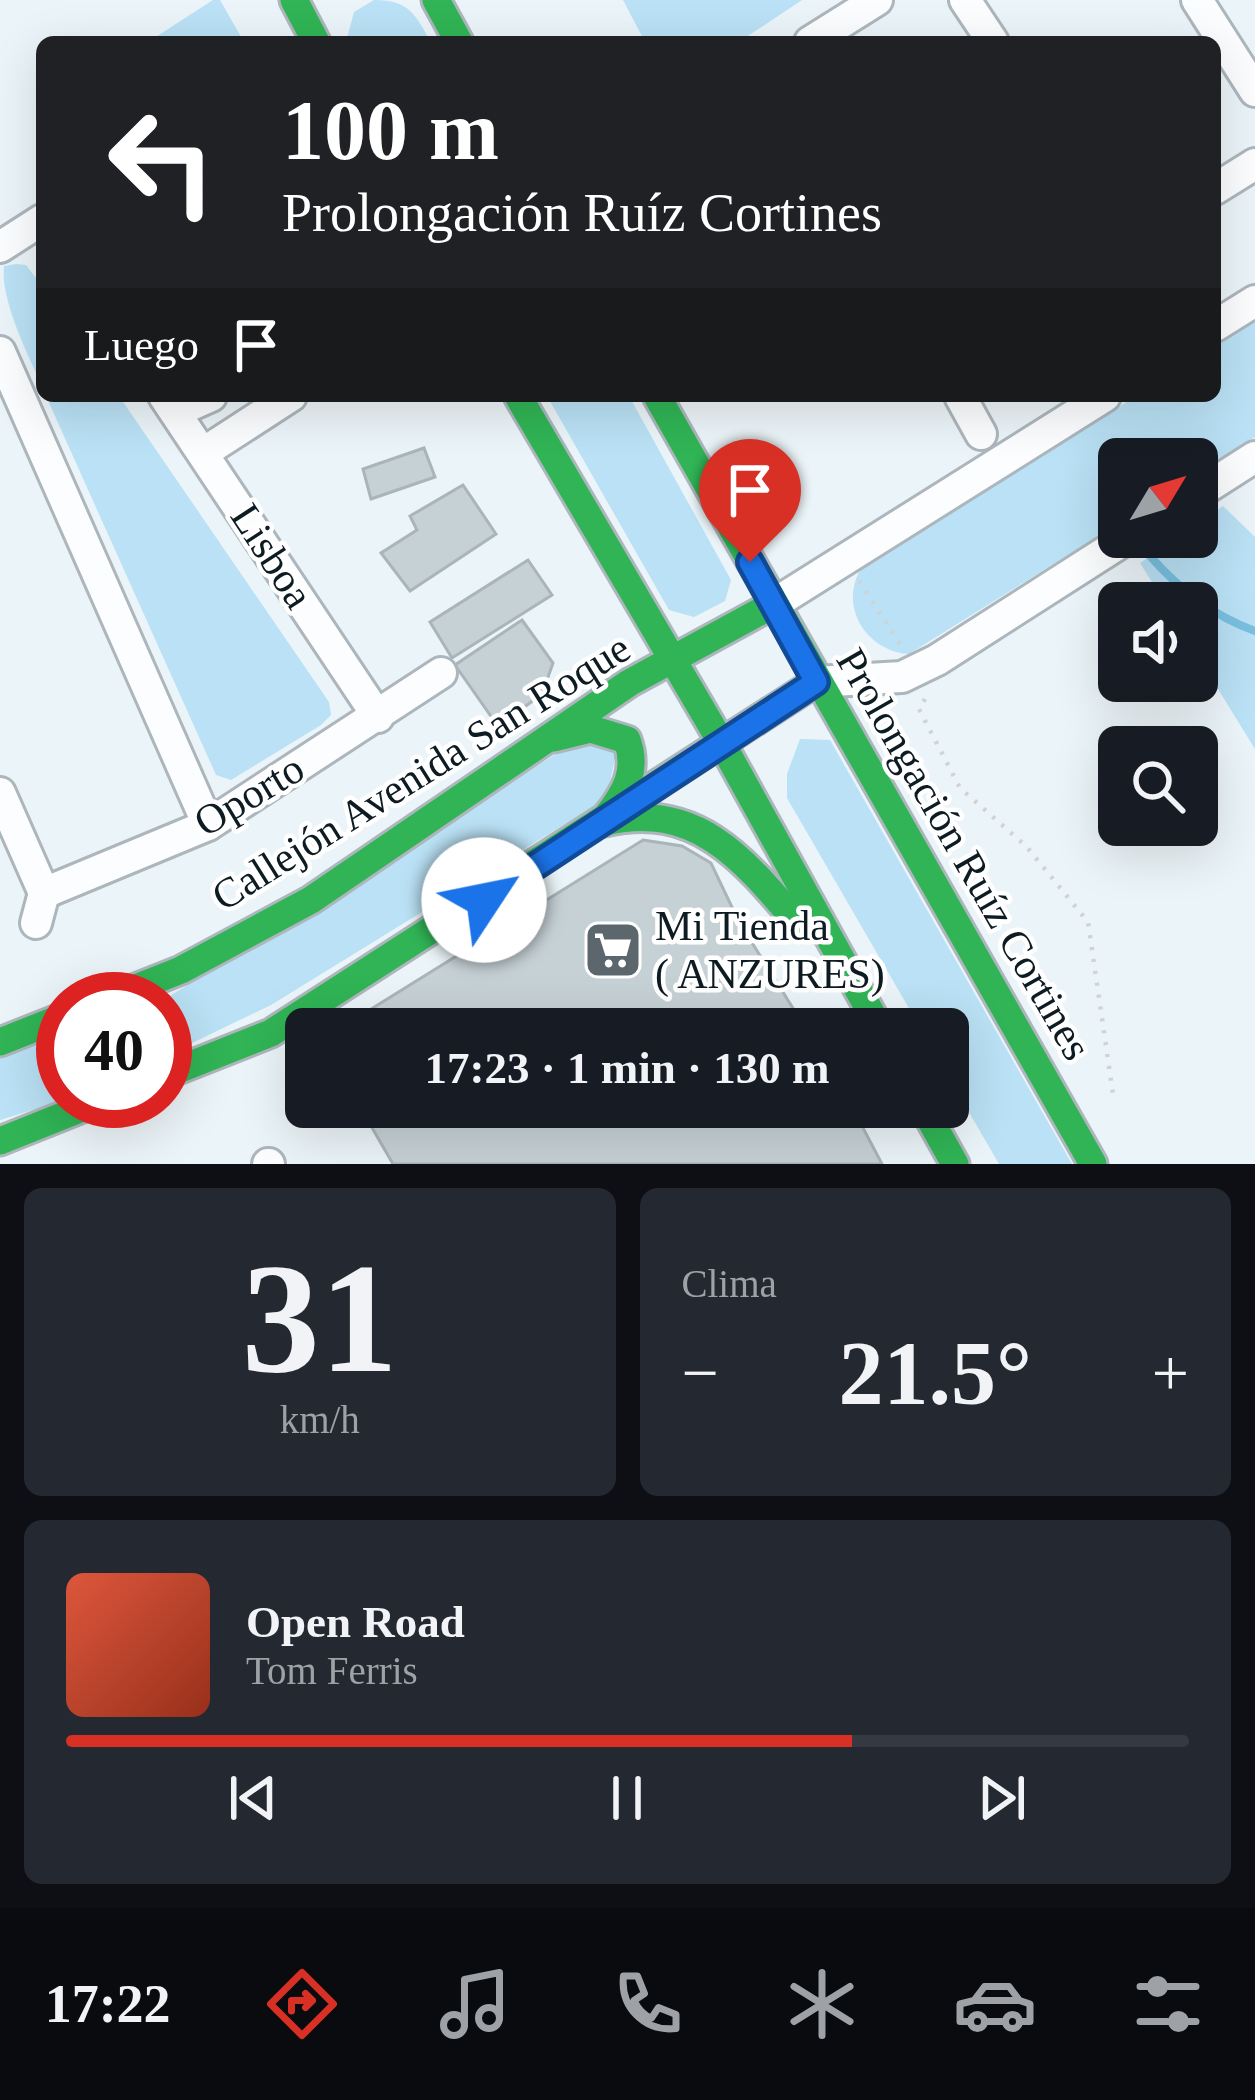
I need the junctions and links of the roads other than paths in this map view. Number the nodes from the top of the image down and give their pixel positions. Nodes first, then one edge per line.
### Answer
1 (294, 0) edge
2 (436, 0) edge
3 (877, 0) edge
4 (965, 0) edge
5 (1197, 0) edge
6 (313, 36) edge
7 (456, 36) edge
8 (820, 36) edge
9 (989, 36) edge
10 (1220, 36) edge
11 (1221, 38) edge
12 (1255, 91) edge
13 (1255, 164) edge
14 (1221, 185) edge
15 (36, 224) edge
16 (0, 247) edge
17 (1255, 302) edge
18 (1221, 316) edge
19 (0, 352) edge
20 (281, 402) edge
21 (521, 402) edge
22 (660, 402) edge
23 (963, 402) edge
24 (1096, 402) edge
25 (169, 404) edge
26 (981, 434) dead end
27 (203, 453) junction
28 (1255, 457) edge
29 (1218, 481) edge
30 (1098, 557) edge
31 (774, 604) junction
32 (673, 662) junction
33 (441, 673) dead end
34 (816, 682) junction
35 (378, 717) junction
36 (553, 738) junction
37 (721, 742) junction
38 (0, 793) edge
39 (602, 823) junction
40 (208, 825) junction
41 (177, 972) edge
42 (866, 1004) junction
43 (868, 1008) edge
44 (36, 1028) edge
45 (0, 1042) edge
46 (192, 1064) edge
47 (36, 1127) edge
48 (935, 1128) edge
49 (0, 1141) edge
50 (955, 1164) edge
51 (1094, 1164) edge

1 - 6 street
2 - 7 street
3 - 8 street
4 - 9 street
5 - 10 street
11 - 12 street
13 - 14 street
15 - 16 street
17 - 18 street
19 - 40 street
20 - 27 street
21 - 32 street
22 - 31 street, Prolongación Ruíz Cortines
23 - 26 street
24 - 31 street
25 - 27 street, Lisboa
27 - 35 street, Lisboa
28 - 29 street
30 - 34 street
31 - 32 street, Callejón Avenida San Roque
31 - 34 street, Prolongación Ruíz Cortines
32 - 36 street, Callejón Avenida San Roque
32 - 37 street
33 - 35 street, Oporto
34 - 37 street
34 - 51 street, Prolongación Ruíz Cortines
35 - 40 street, Oporto
36 - 39 street
36 - 41 street, Callejón Avenida San Roque
37 - 39 street
37 - 42 street
38 - 40 street, Oporto
39 - 42 street
39 - 46 street
42 - 43 street
44 - 45 street
47 - 49 street
48 - 50 street

